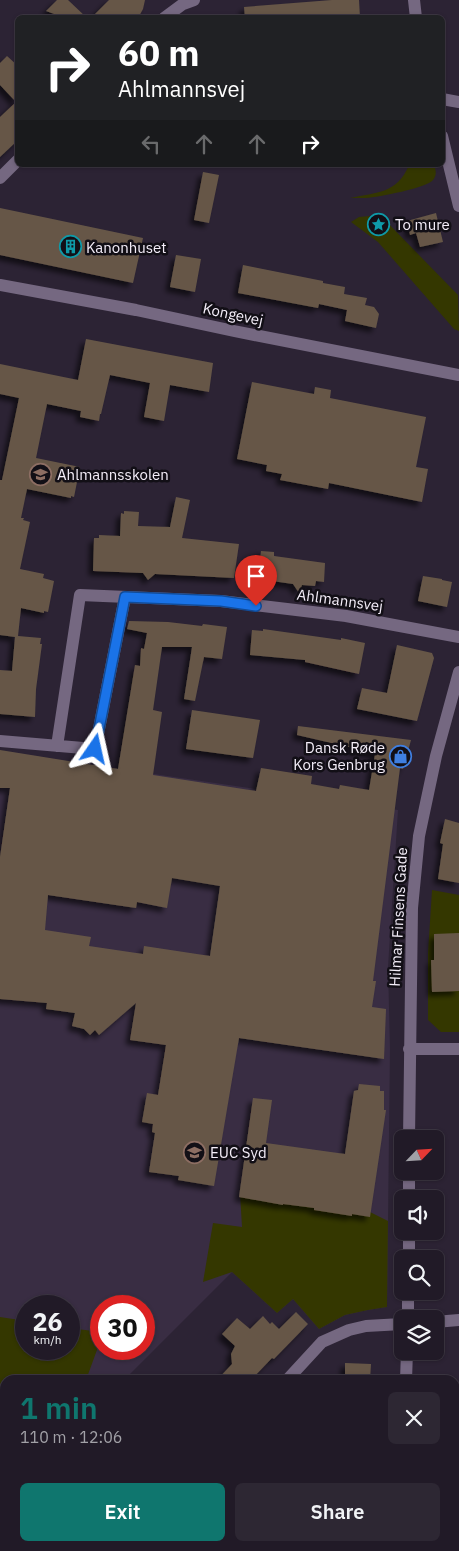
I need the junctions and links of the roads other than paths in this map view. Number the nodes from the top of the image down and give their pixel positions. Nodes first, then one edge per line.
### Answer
1 (414, 0) edge
2 (185, 1) edge
3 (168, 15) edge
4 (416, 15) edge
5 (445, 100) edge
6 (459, 102) edge
7 (445, 148) edge
8 (15, 163) edge
9 (0, 178) edge
10 (459, 206) edge
11 (0, 285) edge
12 (459, 375) edge
13 (125, 597) junction
14 (459, 637) edge
15 (459, 672) edge
16 (0, 741) edge
17 (57, 746) junction
18 (409, 1049) junction
19 (459, 1049) edge
20 (409, 1130) edge
21 (459, 1320) edge
22 (444, 1321) edge
23 (394, 1324) edge
24 (407, 1360) edge
25 (292, 1375) edge
26 (406, 1375) edge

1 - 4 street
2 - 3 street
5 - 6 street
7 - 10 street
8 - 9 street
11 - 12 street, Kongevej
13 - 14 street, Ahlmannsvej
13 - 17 street
13 - 17 street, Ahlmannsvej
15 - 18 street, Hilmar Finsens Gade
16 - 17 street
18 - 19 street
18 - 20 street, Hilmar Finsens Gade
21 - 22 street
23 - 25 street
24 - 26 street

